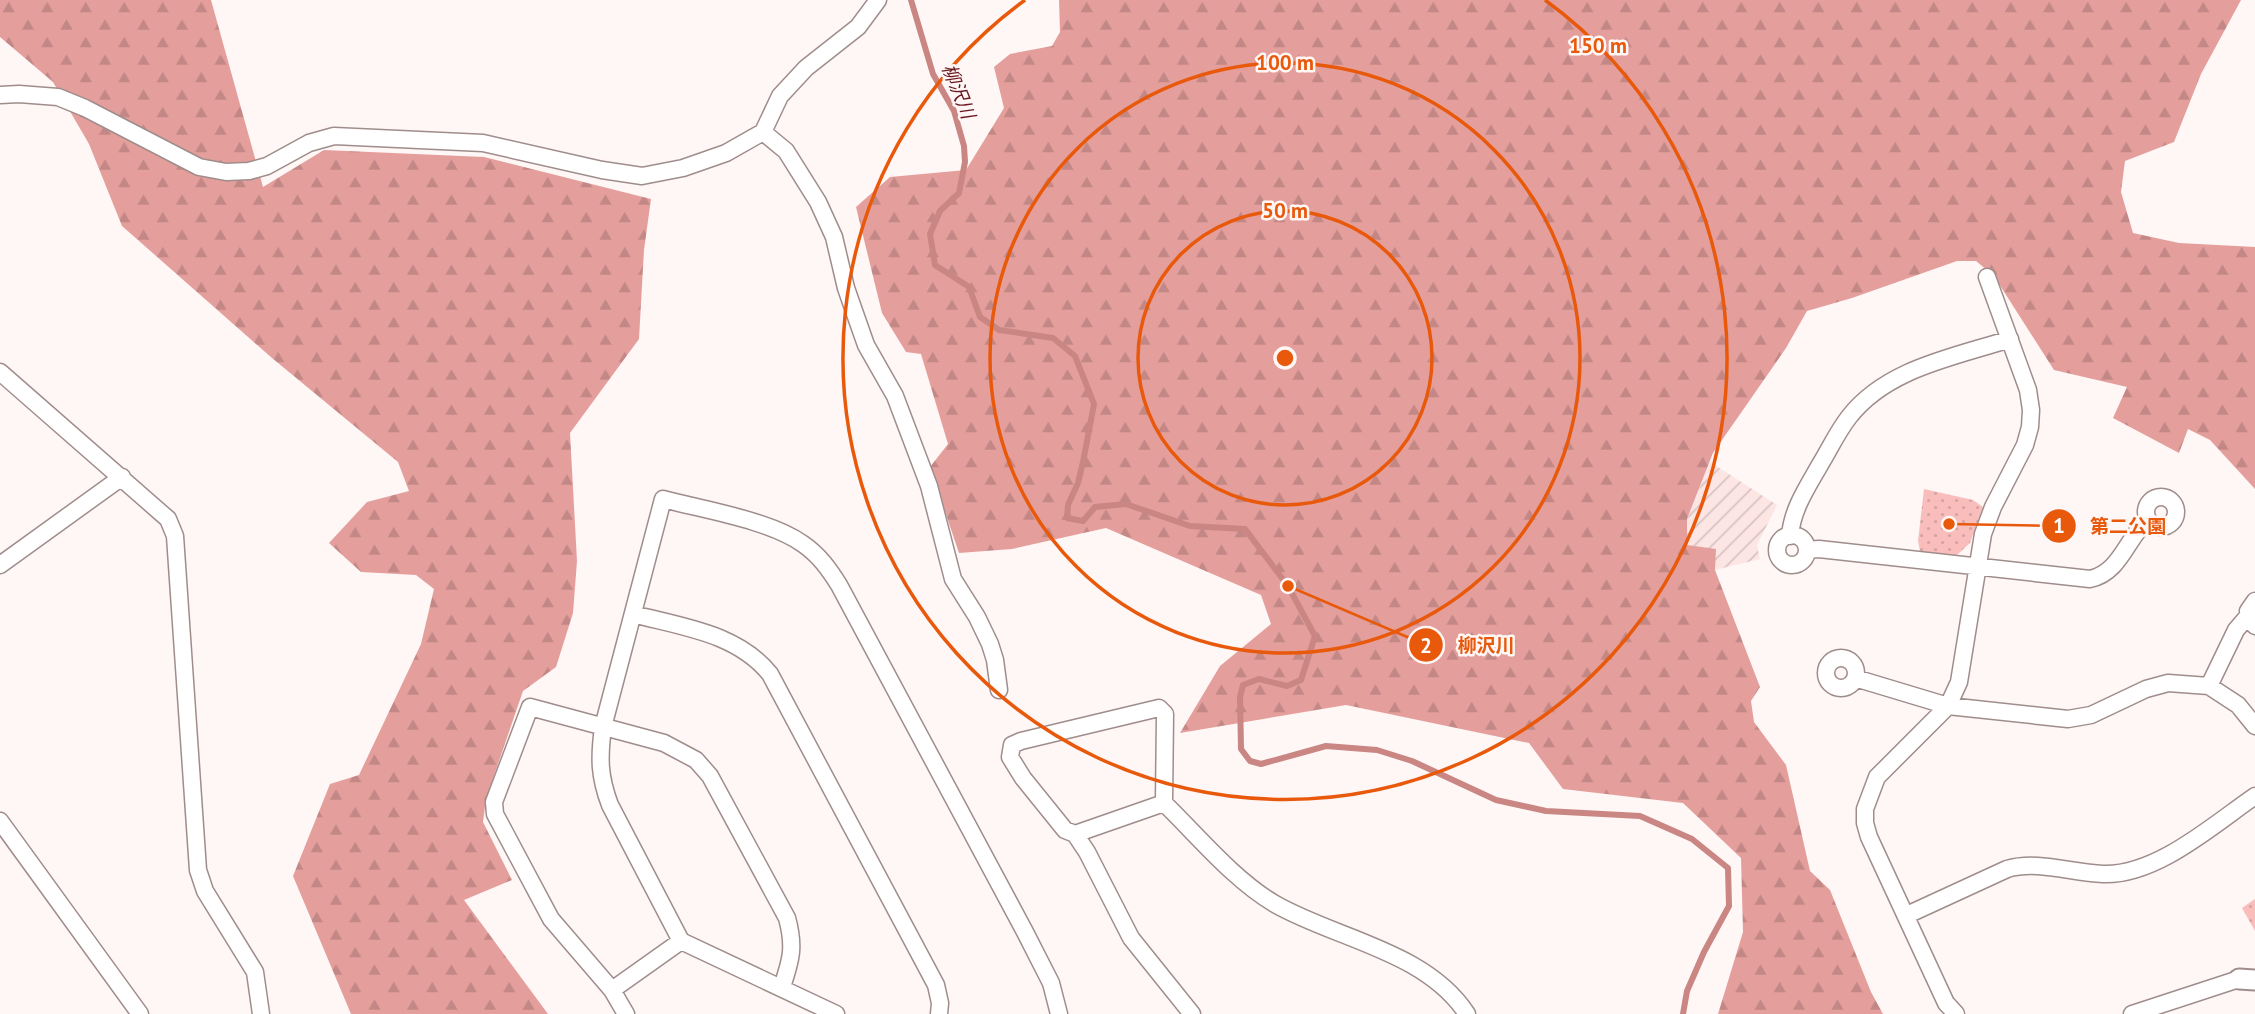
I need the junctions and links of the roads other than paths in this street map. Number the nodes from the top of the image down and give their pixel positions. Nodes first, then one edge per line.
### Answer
1 (878, 0) edge
2 (0, 95) edge
3 (763, 132) junction
4 (1987, 276) dead end
5 (2010, 339) junction
6 (0, 372) edge
7 (122, 477) junction
8 (2148, 519) dead end
9 (1790, 536) junction
10 (1807, 550) junction
11 (0, 565) edge
12 (1977, 566) junction
13 (2255, 601) edge
14 (633, 614) junction
15 (2252, 621) edge
16 (1855, 678) dead end
17 (2209, 686) junction
18 (999, 690) dead end
19 (1948, 706) junction
20 (2255, 726) edge
21 (603, 727) junction
22 (2255, 796) edge
23 (1164, 803) junction
24 (0, 821) edge
25 (1075, 834) junction
26 (1906, 915) junction
27 (681, 941) junction
28 (2247, 979) edge
29 (782, 987) junction
30 (612, 990) junction
31 (140, 1014) edge
32 (261, 1014) edge
33 (626, 1014) edge
34 (836, 1014) edge
35 (939, 1014) edge
36 (1059, 1014) edge
37 (1192, 1014) edge
38 (1467, 1014) edge
39 (1955, 1014) edge
40 (2132, 1014) edge

1 - 3 street
2 - 3 street
3 - 18 street
4 - 5 street
5 - 9 street
5 - 12 street
6 - 7 street
7 - 11 street
7 - 32 street
8 - 12 street
9 - 10 street
9 - 10 street
10 - 12 street
12 - 19 street
13 - 15 street
14 - 21 street
14 - 35 street
14 - 36 street
15 - 17 street
16 - 19 street
17 - 19 street
17 - 20 street
19 - 26 street
21 - 27 street
21 - 29 street
21 - 30 street
22 - 26 street
23 - 25 street
23 - 25 street
23 - 38 street
24 - 31 street
25 - 37 street
26 - 39 street
27 - 29 street
27 - 30 street
28 - 40 street
29 - 34 street
30 - 33 street

